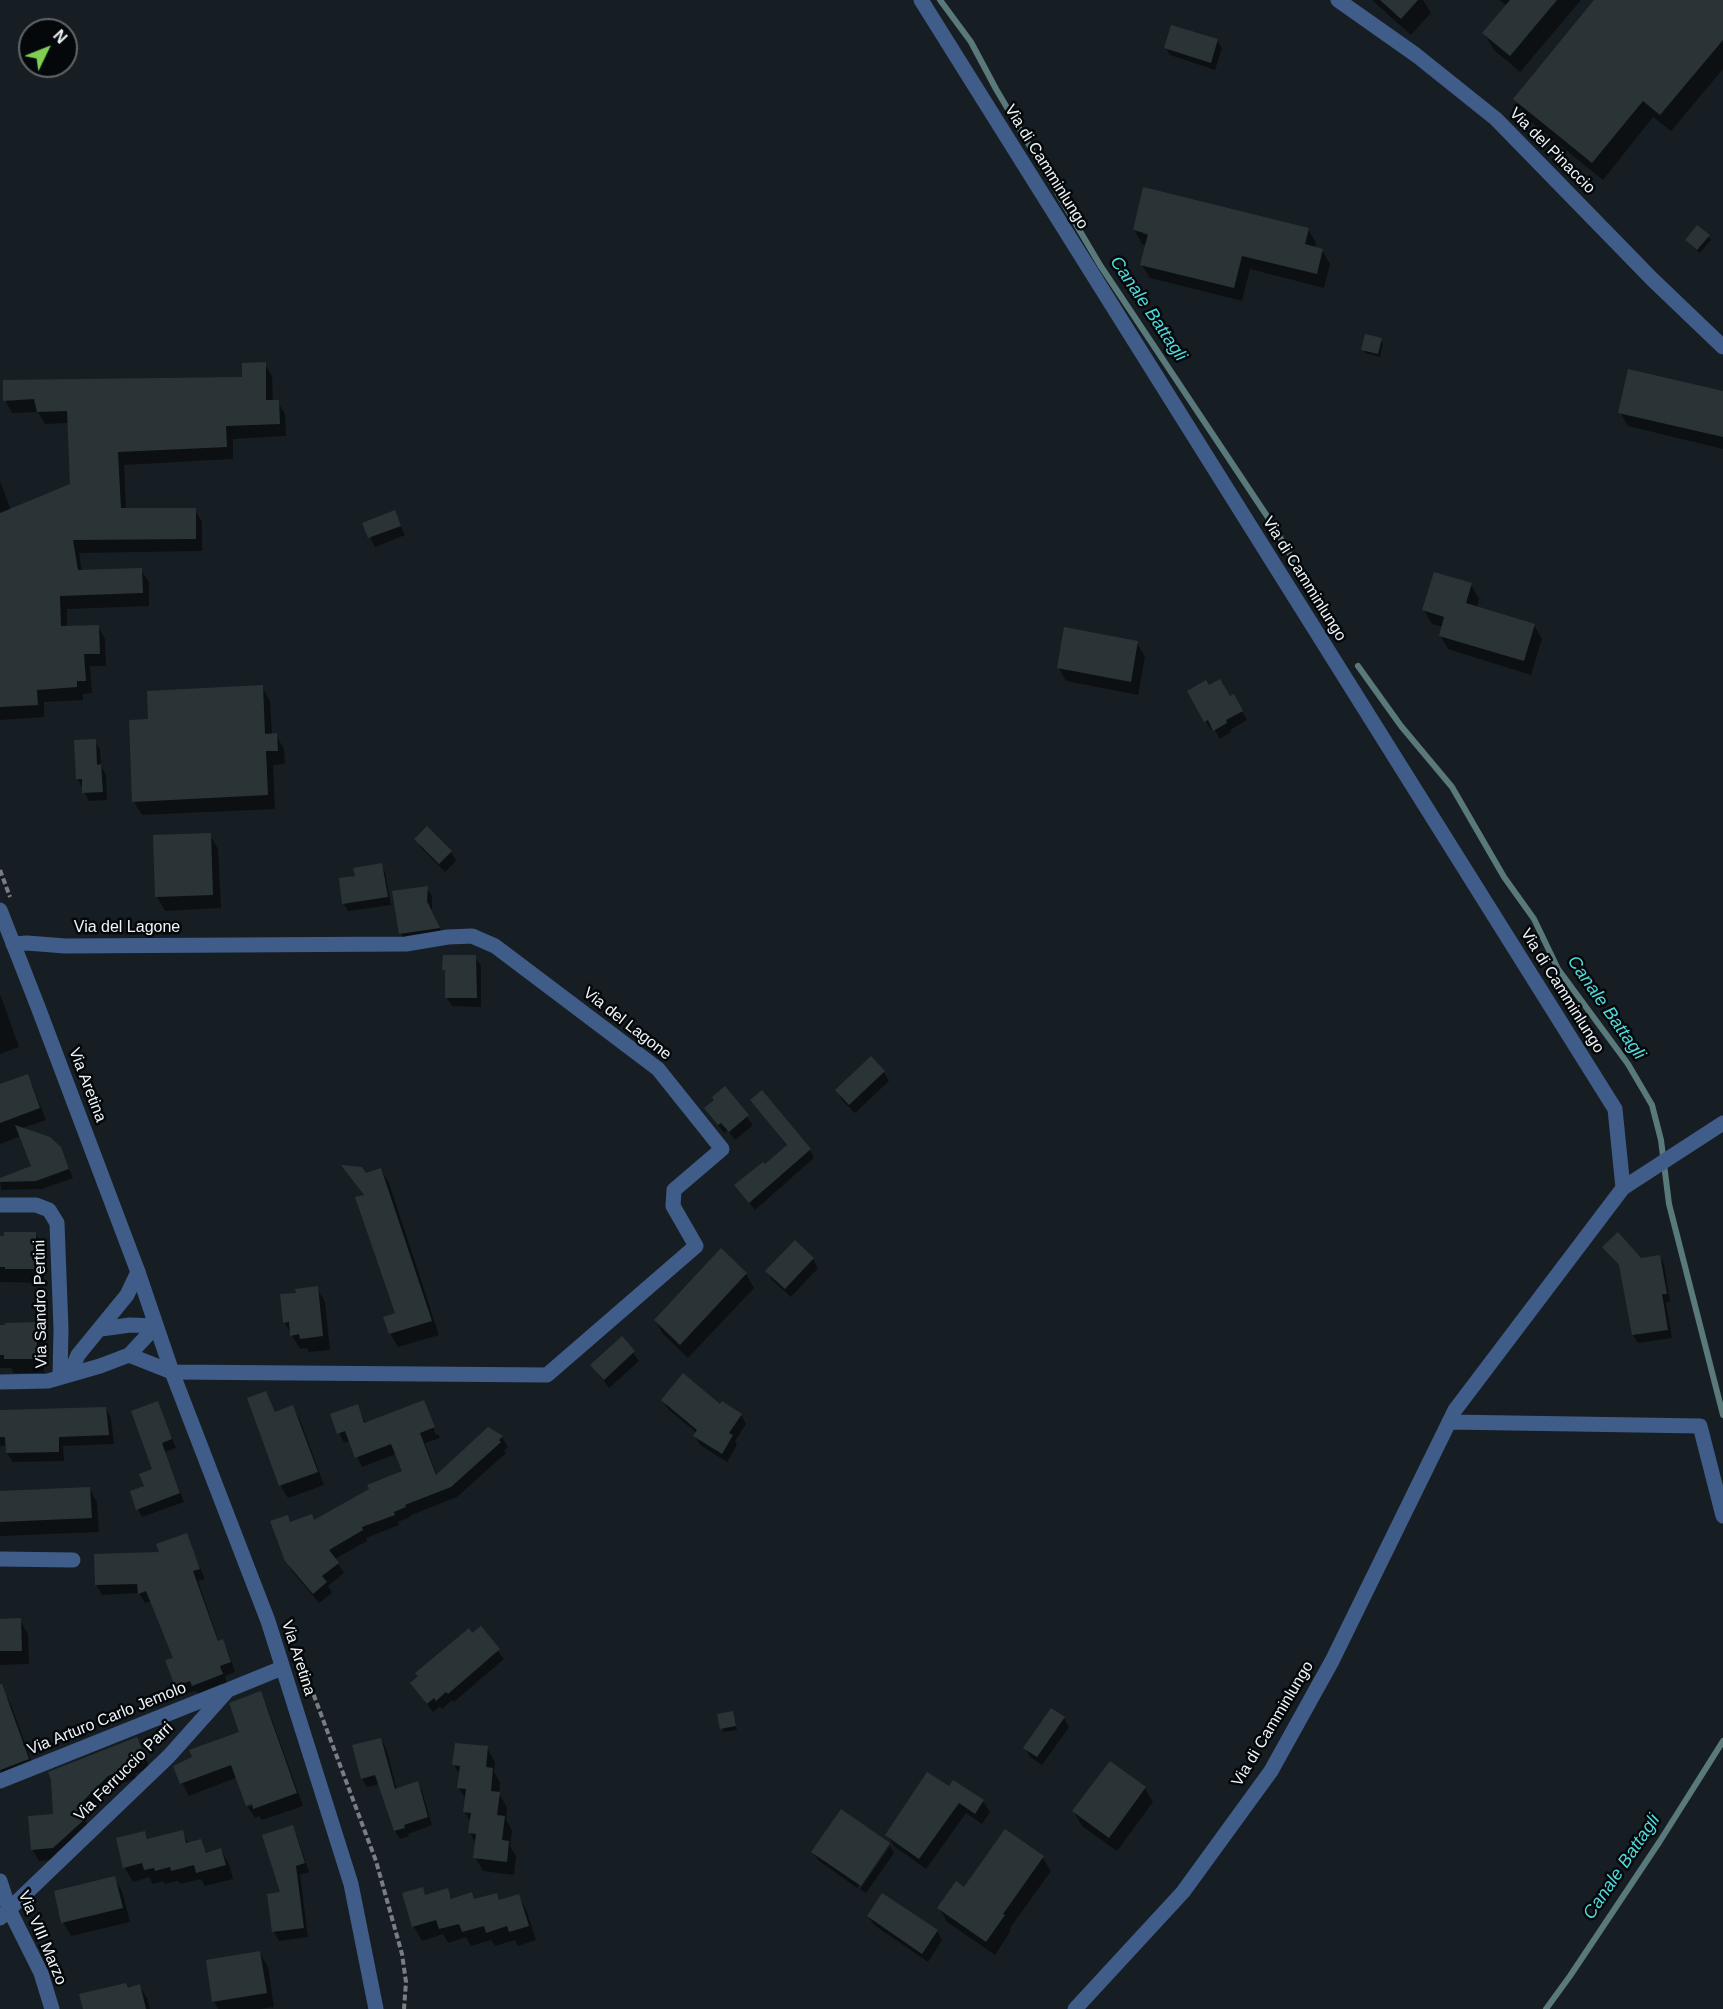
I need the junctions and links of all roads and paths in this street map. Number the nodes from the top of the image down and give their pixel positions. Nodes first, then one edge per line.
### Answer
1 (921, 0) edge
2 (1338, 0) edge
3 (1723, 347) edge
4 (0, 910) edge
5 (13, 944) junction
6 (1723, 1124) edge
7 (1623, 1188) junction
8 (0, 1205) edge
9 (138, 1272) junction
10 (156, 1326) junction
11 (101, 1329) junction
12 (129, 1355) junction
13 (172, 1372) junction
14 (65, 1375) junction
15 (0, 1382) edge
16 (1449, 1422) junction
17 (1723, 1516) edge
18 (0, 1559) edge
19 (72, 1560) dead end
20 (282, 1668) junction
21 (228, 1690) junction
22 (0, 1781) edge
23 (0, 1881) edge
24 (4, 1914) edge
25 (52, 2009) edge
26 (376, 2009) edge
27 (1075, 2009) edge

1 - 7 street, Via di Camminlungo
2 - 3 street, Via del Pinaccio
4 - 5 street, Via Aretina
5 - 9 street, Via Aretina
5 - 13 street, Via del Lagone
6 - 7 street, Via di Camminlungo
7 - 16 street, Via di Camminlungo
8 - 14 street, Via Sandro Pertini
9 - 10 street, Via Aretina
9 - 11 street
10 - 11 street
10 - 12 street
10 - 13 street, Via Aretina
11 - 14 street
12 - 13 street
12 - 14 street
13 - 20 street, Via Aretina
14 - 15 street
16 - 17 street
16 - 27 street, Via di Camminlungo
18 - 19 street
20 - 21 street, Via Ferruccio Parri
20 - 26 street, Via Aretina
21 - 22 street, Via Arturo Carlo Jemolo
21 - 24 street, Via Ferruccio Parri
23 - 24 street, Via VIII Marzo
24 - 25 street, Via VIII Marzo

